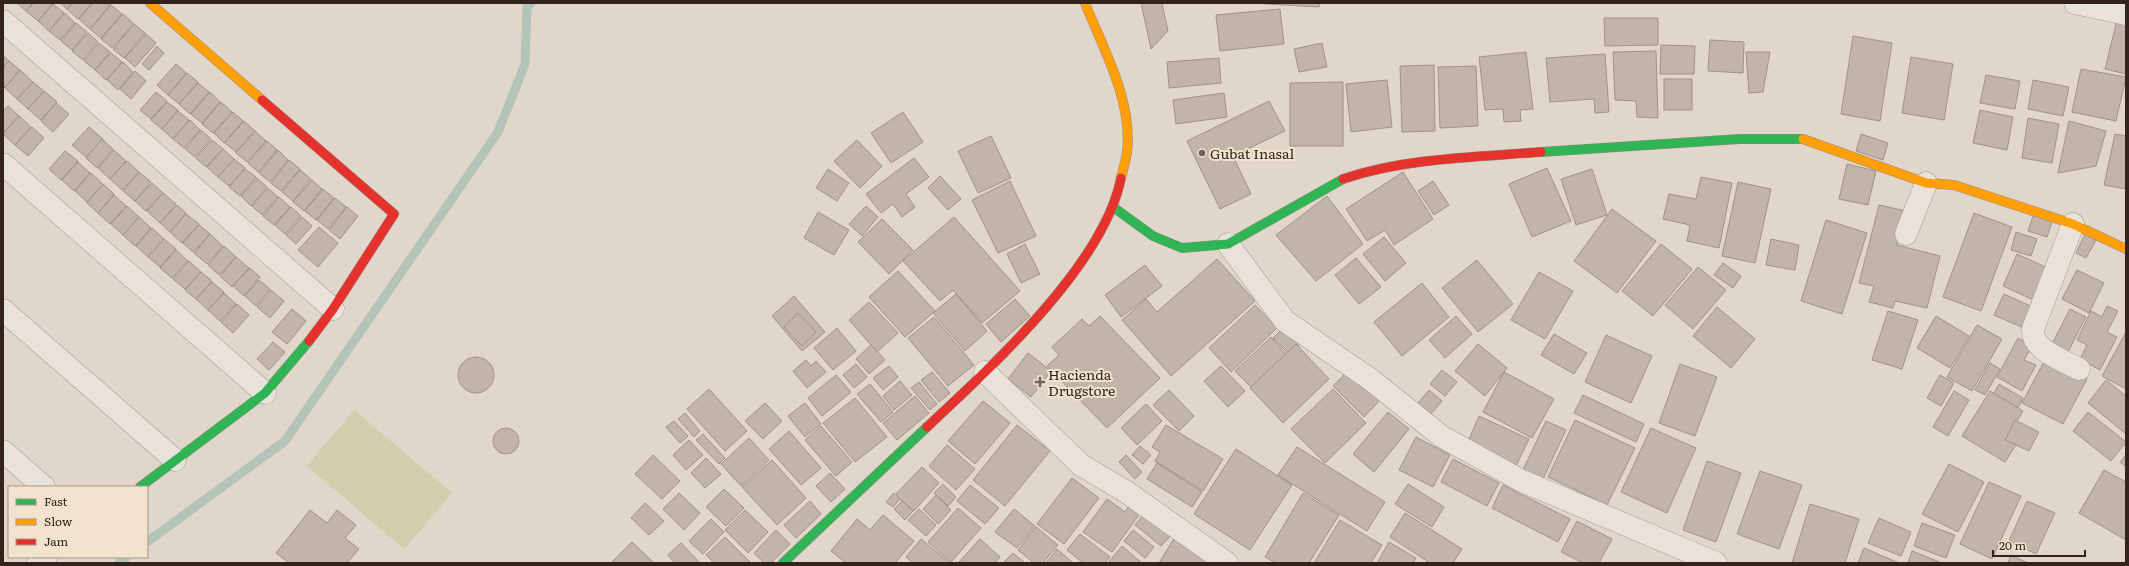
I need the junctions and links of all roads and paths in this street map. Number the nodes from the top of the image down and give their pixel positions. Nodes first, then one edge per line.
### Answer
1 (150, 3) edge
2 (1085, 3) edge
3 (2075, 3) edge
4 (2126, 14) edge
5 (3, 21) edge
6 (3, 164) edge
7 (1926, 183) junction
8 (1114, 207) junction
9 (2073, 224) junction
10 (1906, 234) dead end
11 (1228, 244) junction
12 (2126, 249) edge
13 (333, 309) junction
14 (3, 310) edge
15 (2078, 369) dead end
16 (985, 372) junction
17 (265, 393) junction
18 (3, 452) edge
19 (175, 460) junction
20 (43, 486) edge
21 (141, 486) edge
22 (787, 562) edge
23 (1227, 563) edge
24 (1716, 563) edge

1 - 13 street
2 - 8 street
3 - 4 street
5 - 13 street
6 - 17 street
7 - 9 street
7 - 10 street
7 - 11 street
8 - 11 street
8 - 16 street
9 - 12 street
9 - 15 street
11 - 24 street
13 - 17 street
14 - 19 street
16 - 22 street
16 - 23 street
17 - 19 street
18 - 20 street
19 - 21 street

